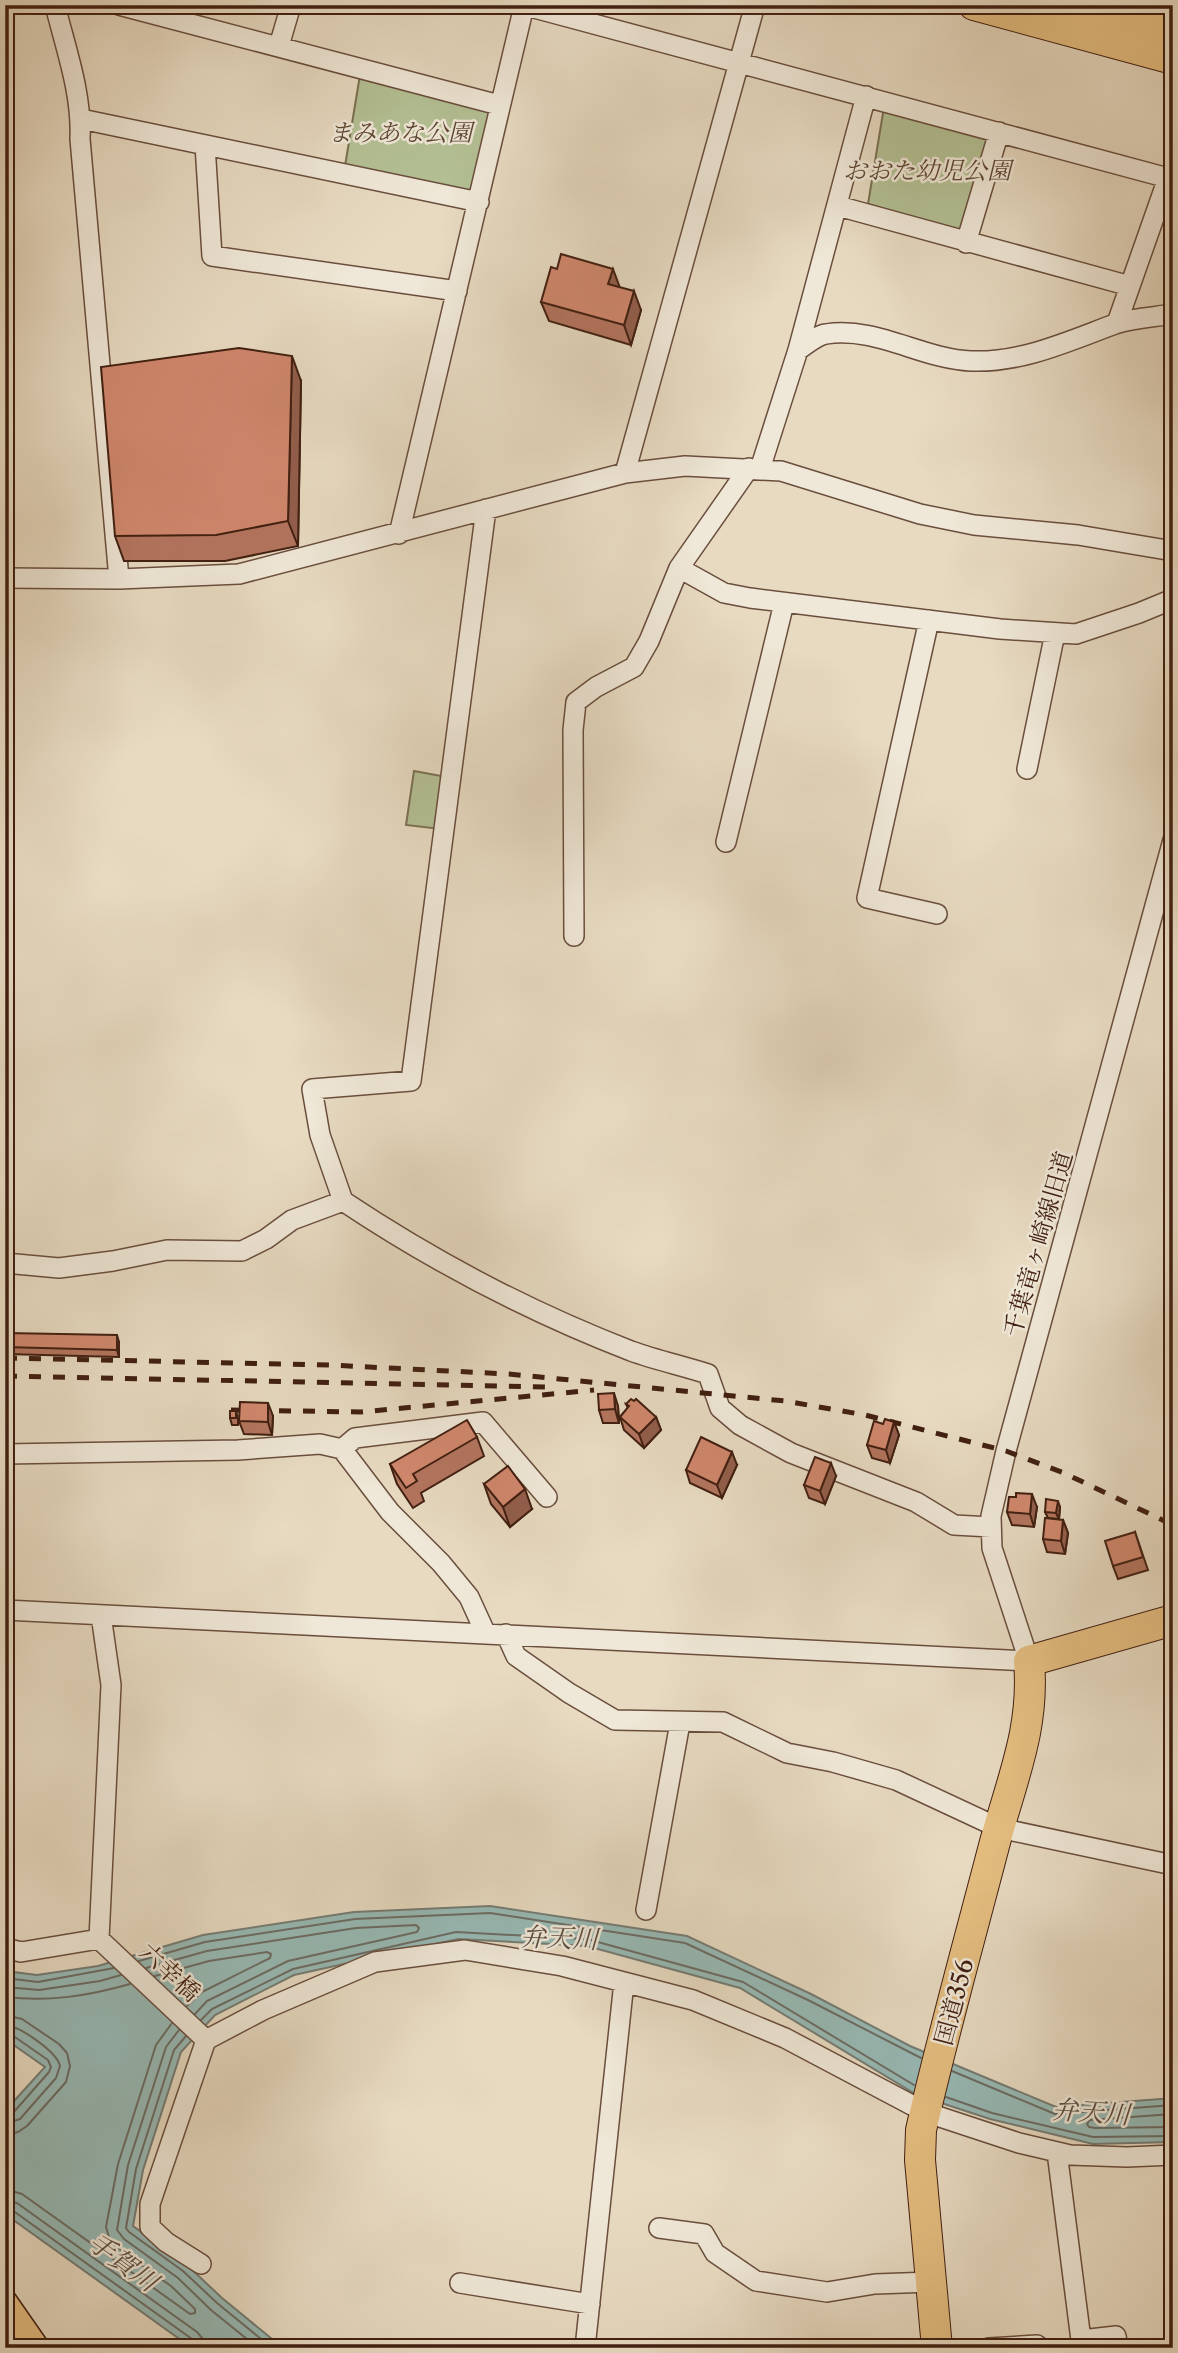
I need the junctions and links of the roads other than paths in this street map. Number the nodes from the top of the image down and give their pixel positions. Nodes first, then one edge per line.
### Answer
1 (55, 5) edge
2 (118, 5) edge
3 (291, 5) edge
4 (523, 5) edge
5 (755, 5) edge
6 (974, 5) edge
7 (1068, 5) edge
8 (1173, 33) edge
9 (279, 47) junction
10 (1173, 59) edge
11 (739, 62) junction
12 (866, 96) junction
13 (499, 105) junction
14 (81, 119) junction
15 (999, 132) junction
16 (205, 145) junction
17 (479, 202) junction
18 (838, 206) junction
19 (967, 243) junction
20 (1130, 286) junction
21 (457, 291) junction
22 (1173, 314) edge
23 (1117, 323) junction
24 (798, 349) junction
25 (754, 469) junction
26 (625, 473) junction
27 (486, 509) junction
28 (399, 534) junction
29 (1173, 551) edge
30 (679, 568) junction
31 (5, 578) edge
32 (119, 579) junction
33 (1173, 599) edge
34 (784, 603) junction
35 (929, 620) junction
36 (1055, 633) junction
37 (1027, 768) dead end
38 (1173, 840) edge
39 (726, 842) dead end
40 (937, 914) dead end
41 (574, 936) dead end
42 (343, 1201) junction
43 (5, 1263) edge
44 (342, 1449) junction
45 (5, 1454) edge
46 (547, 1497) dead end
47 (991, 1527) junction
48 (5, 1610) edge
49 (101, 1615) junction
50 (1173, 1620) edge
51 (485, 1632) junction
52 (506, 1634) junction
53 (1030, 1661) junction
54 (680, 1723) junction
55 (999, 1828) junction
56 (1173, 1865) edge
57 (646, 1910) dead end
58 (99, 1939) junction
59 (5, 1948) edge
60 (624, 1982) junction
61 (206, 2040) junction
62 (926, 2108) junction
63 (1057, 2152) junction
64 (1173, 2155) edge
65 (659, 2228) dead end
66 (201, 2263) dead end
67 (931, 2282) junction
68 (460, 2283) dead end
69 (5, 2302) edge
70 (590, 2304) junction
71 (1037, 2345) dead end
72 (37, 2348) edge
73 (585, 2348) edge
74 (937, 2348) edge
75 (989, 2348) edge
76 (1118, 2348) edge

1 - 14 street
2 - 9 street
3 - 9 street
4 - 11 street
4 - 13 street
5 - 11 street
6 - 10 highway
7 - 8 highway
9 - 13 street
11 - 12 street
11 - 26 street
12 - 15 street
12 - 18 street
13 - 17 street
14 - 16 street
14 - 32 street
15 - 19 street
15 - 20 street
16 - 17 street
16 - 21 street
17 - 21 street
18 - 19 street
18 - 24 street
19 - 20 street
20 - 23 street
21 - 28 street
22 - 23 street
23 - 24 street
24 - 25 street
25 - 26 street
25 - 29 street
25 - 30 street
26 - 27 street
27 - 28 street
27 - 42 street
28 - 32 street
30 - 34 street
30 - 41 street
31 - 32 street
33 - 36 street
34 - 35 street
34 - 39 street
35 - 36 street
35 - 40 street
36 - 37 street
38 - 47 street, 千葉竜ヶ崎線旧道
42 - 43 street
42 - 47 street
44 - 45 street
44 - 46 street
44 - 51 street
47 - 53 street, 千葉竜ヶ崎線旧道
48 - 49 street
49 - 51 street
49 - 58 street
50 - 53 highway
51 - 52 street
52 - 53 street
52 - 54 street
53 - 55 highway, 国道356
54 - 55 street
54 - 57 street
55 - 56 street
55 - 62 highway, 国道356
58 - 59 street
58 - 61 street, 六幸橋
60 - 61 street
60 - 62 street
60 - 70 street
61 - 66 street
62 - 63 street
62 - 67 highway, 国道356
63 - 64 street
63 - 76 street
65 - 67 street
67 - 74 highway, 国道356
68 - 70 street
69 - 72 main road
70 - 73 street
71 - 75 street

